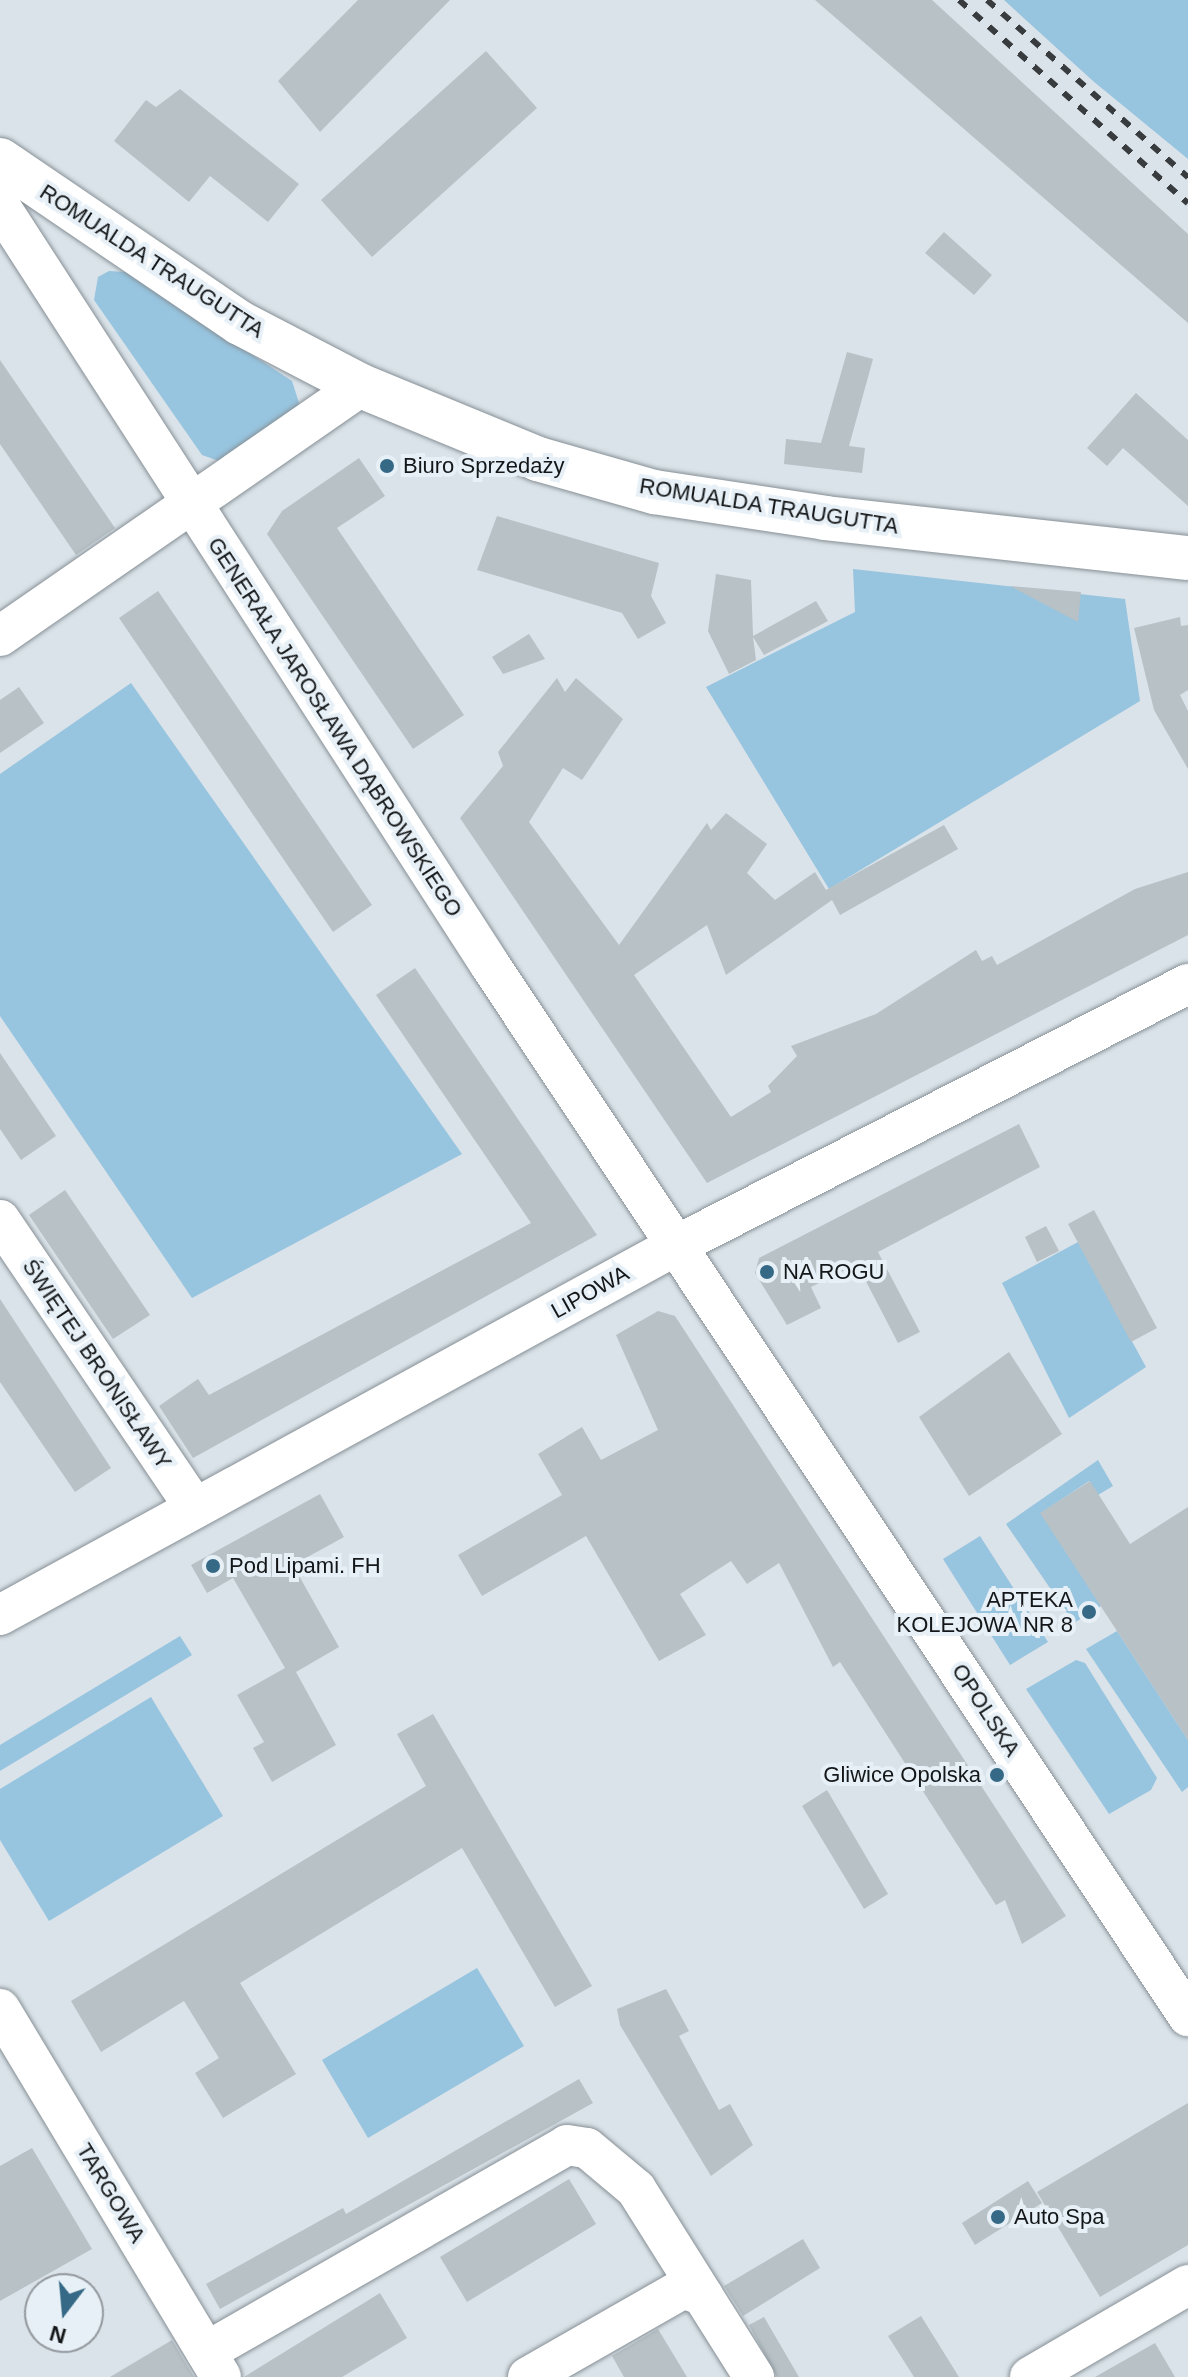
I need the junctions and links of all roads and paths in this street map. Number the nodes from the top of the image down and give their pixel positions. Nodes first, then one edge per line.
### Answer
1 (0, 160) edge
2 (0, 206) edge
3 (361, 386) junction
4 (191, 505) junction
5 (1188, 558) edge
6 (0, 636) edge
7 (1188, 984) edge
8 (0, 1220) edge
9 (677, 1245) junction
10 (195, 1508) junction
11 (0, 1615) edge
12 (0, 2009) edge
13 (1188, 2016) edge
14 (1188, 2285) edge
15 (703, 2296) junction
16 (214, 2364) edge
17 (528, 2377) edge
18 (754, 2377) edge
19 (1030, 2377) edge

1 - 3 main road, ROMUALDA TRAUGUTTA
2 - 4 street, GENERAŁA JAROSŁAWA DĄBROWSKIEGO
3 - 4 street
3 - 5 main road, ROMUALDA TRAUGUTTA
4 - 6 street
4 - 9 street, GENERAŁA JAROSŁAWA DĄBROWSKIEGO
7 - 9 street, LIPOWA
8 - 10 street, ŚWIĘTEJ BRONISŁAWY
9 - 10 street, LIPOWA
9 - 13 street, OPOLSKA
10 - 11 street, LIPOWA
12 - 16 street, TARGOWA
14 - 19 street
15 - 16 street
15 - 17 street
15 - 18 street

